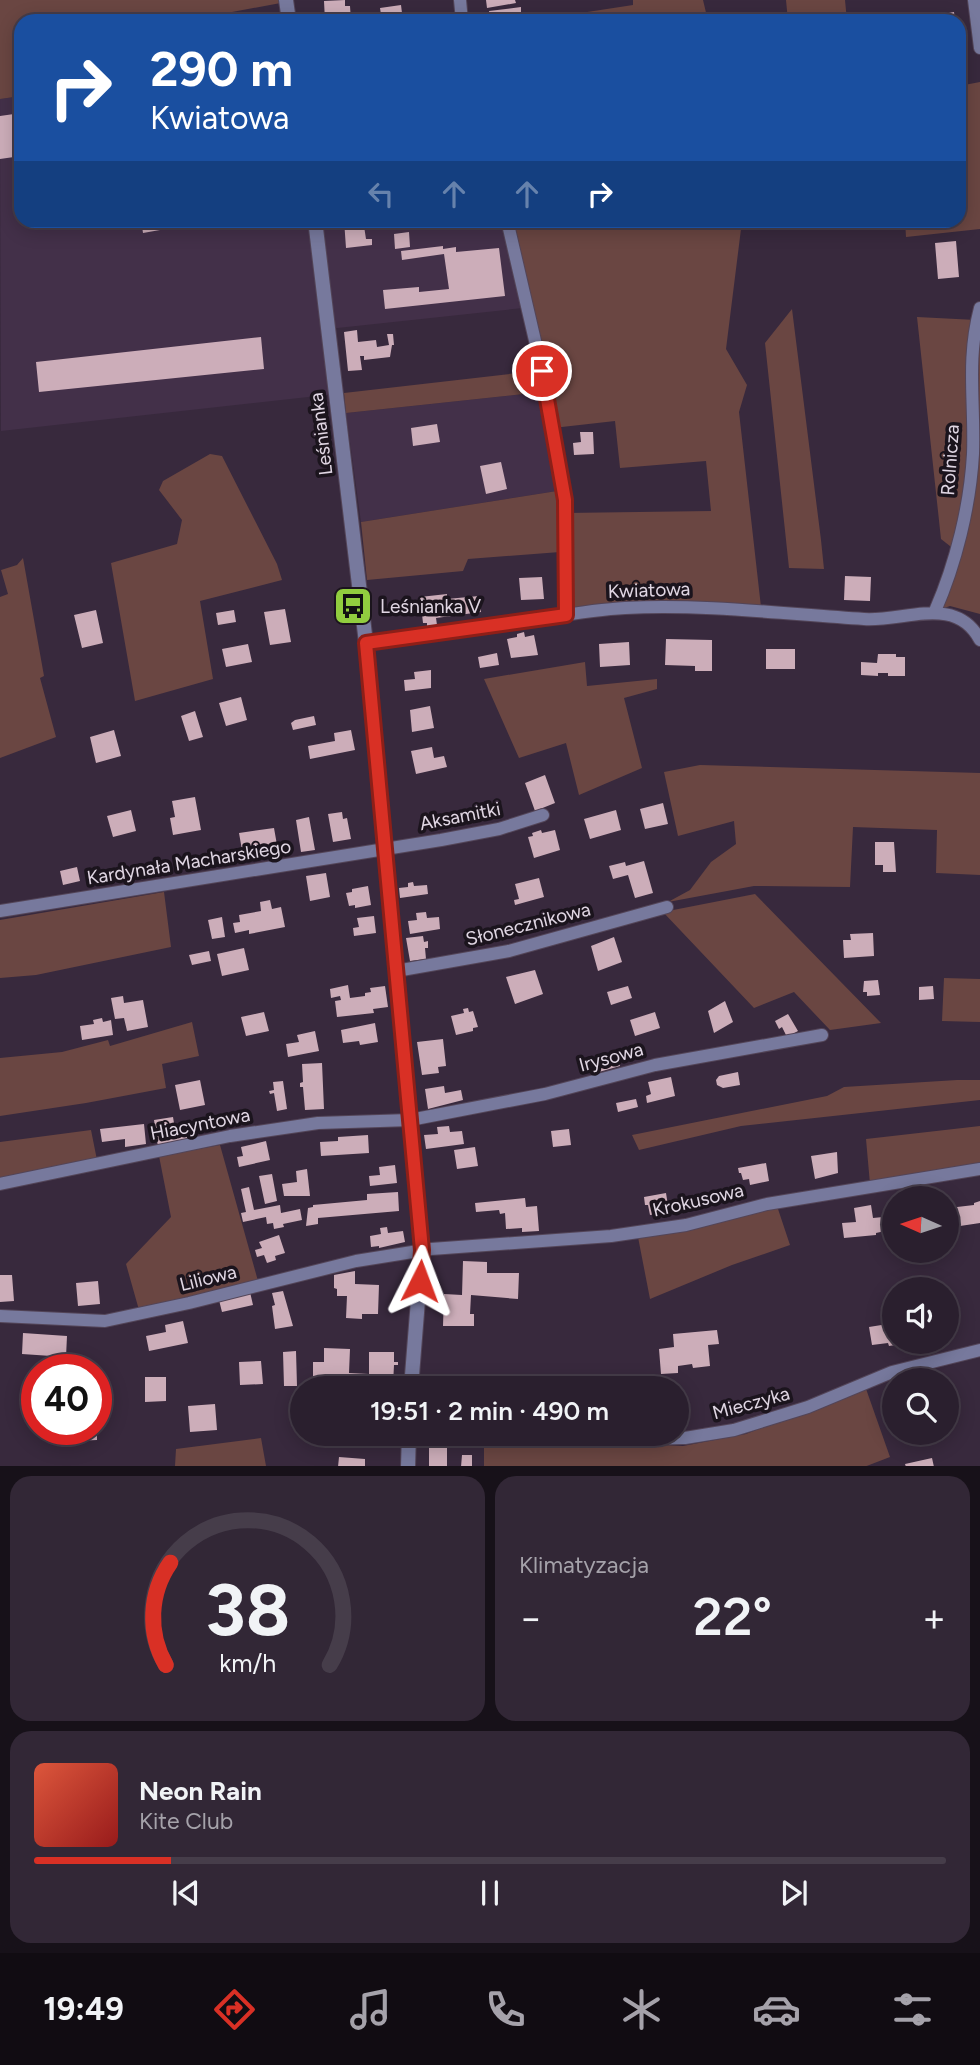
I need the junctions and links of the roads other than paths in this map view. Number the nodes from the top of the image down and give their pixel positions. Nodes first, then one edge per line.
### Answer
1 (974, 0) edge
2 (980, 48) edge
3 (316, 228) edge
4 (509, 228) edge
5 (980, 308) edge
6 (935, 611) junction
7 (566, 615) junction
8 (980, 640) edge
9 (366, 643) junction
10 (543, 815) dead end
11 (384, 850) junction
12 (667, 907) dead end
13 (0, 911) edge
14 (396, 971) junction
15 (822, 1035) dead end
16 (410, 1120) junction
17 (980, 1169) edge
18 (0, 1184) edge
19 (422, 1250) junction
20 (0, 1316) edge
21 (980, 1350) edge
22 (412, 1376) edge
23 (689, 1437) edge
24 (409, 1446) edge
25 (408, 1466) edge

1 - 2 street
3 - 9 street, Leśnianka
4 - 7 street
5 - 6 street, Rolnicza
6 - 7 street, Kwiatowa
6 - 8 street
7 - 9 street, Kwiatowa
9 - 11 street, Leśnianka
10 - 11 street, Aksamitki
11 - 13 street, Kardynała Macharskiego
11 - 14 street, Leśnianka
12 - 14 street, Słonecznikowa
14 - 16 street, Leśnianka
15 - 16 street, Irysowa
16 - 18 street, Hiacyntowa
16 - 19 street, Leśnianka
17 - 19 street, Krokusowa
19 - 20 street, Liliowa
19 - 22 street, Leśnianka
21 - 23 street, Mieczyka
24 - 25 street

